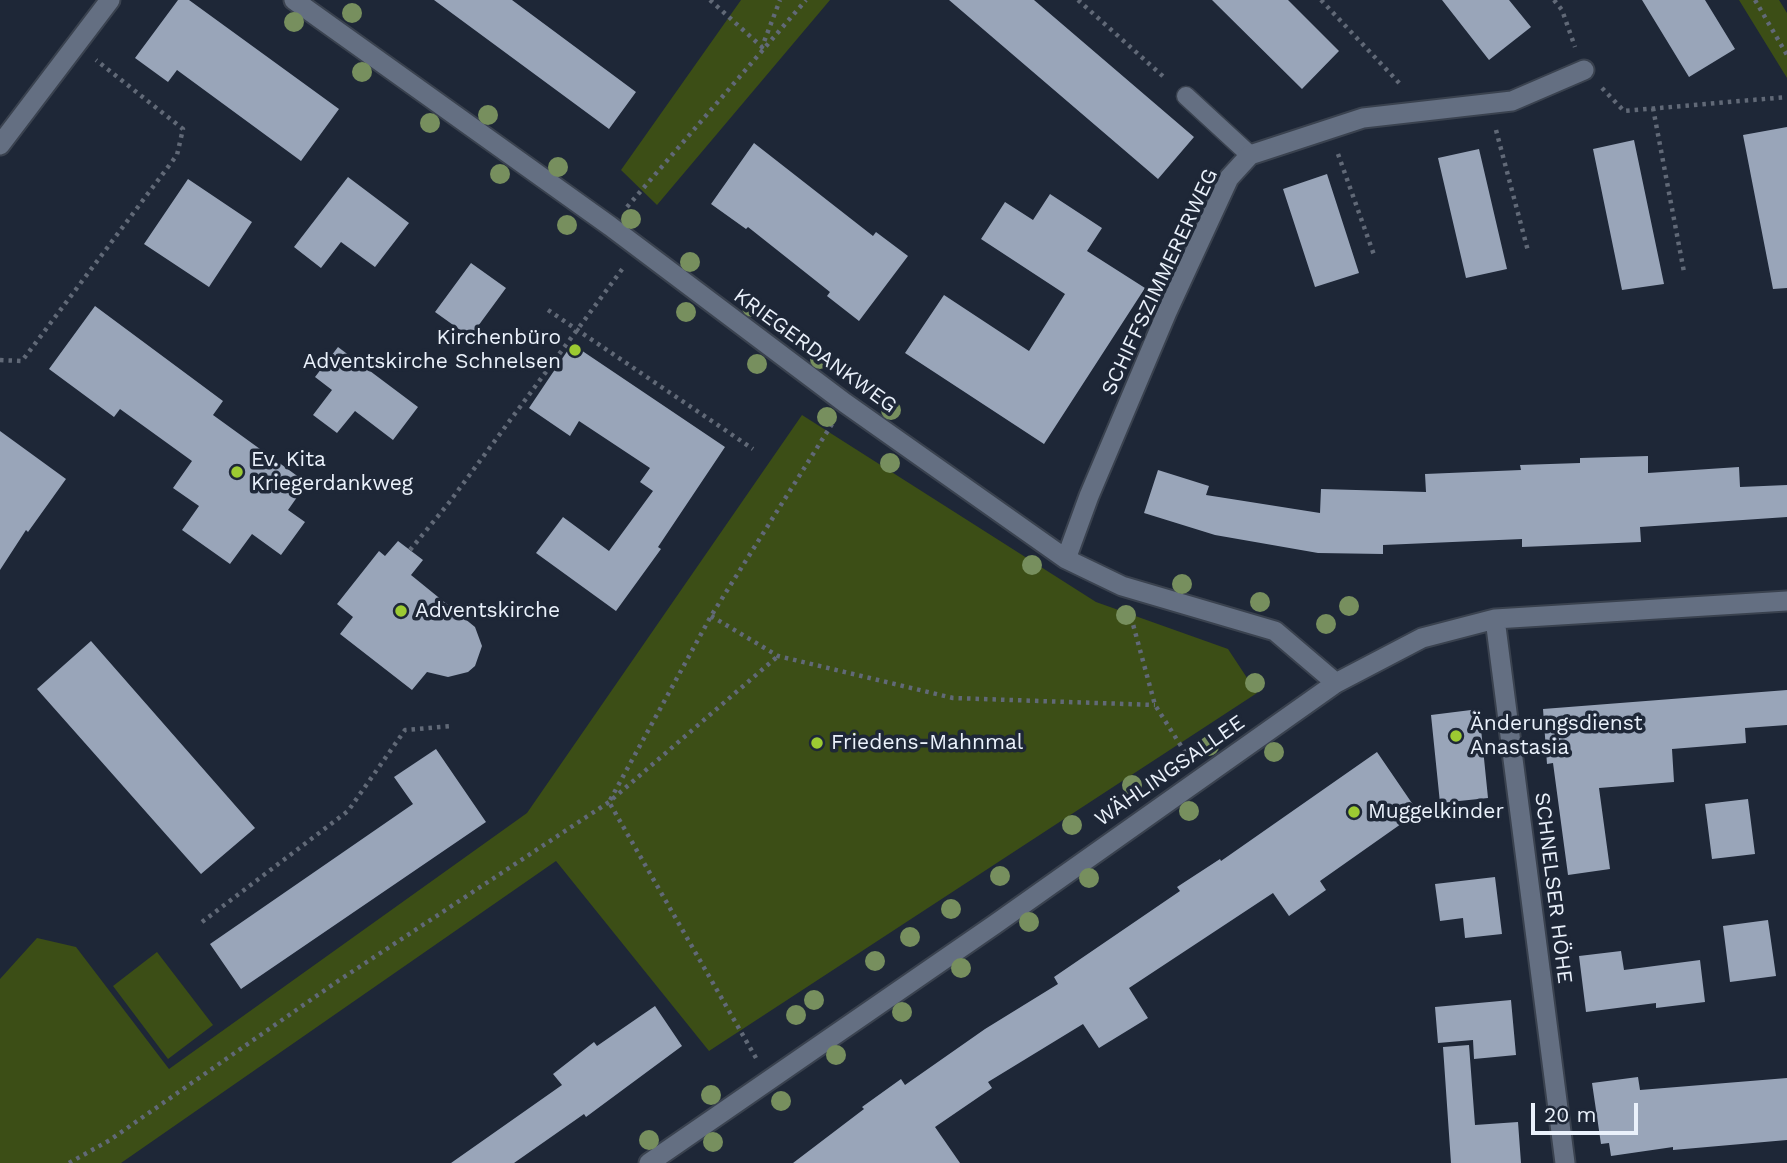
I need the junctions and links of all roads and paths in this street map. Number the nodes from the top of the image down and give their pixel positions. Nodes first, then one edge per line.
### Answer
1 (110, 0) edge
2 (294, 0) edge
3 (710, 0) edge
4 (780, 0) edge
5 (806, 0) edge
6 (1078, 0) edge
7 (1321, 0) edge
8 (1554, 0) edge
9 (1755, 0) edge
10 (76, 44) junction
11 (762, 47) junction
12 (1787, 55) edge
13 (1584, 70) junction
14 (1185, 96) joint
15 (1787, 97) edge
16 (1489, 103) junction
17 (1653, 108) junction
18 (1426, 111) junction
19 (1329, 129) junction
20 (0, 145) edge
21 (1250, 155) junction
22 (610, 226) junction
23 (638, 247) junction
24 (1528, 251) dead end
25 (1374, 255) dead end
26 (1684, 272) dead end
27 (548, 310) dead end
28 (577, 329) junction
29 (0, 360) edge
30 (845, 403) junction
31 (753, 449) dead end
32 (410, 550) dead end
33 (1066, 559) junction
34 (1122, 586) junction
35 (1787, 601) edge
36 (710, 616) junction
37 (1495, 619) junction
38 (778, 656) junction
39 (1336, 682) junction
40 (1155, 705) junction
41 (452, 726) dead end
42 (1200, 776) junction
43 (610, 802) junction
44 (202, 922) dead end
45 (768, 1079) junction
46 (69, 1163) edge
47 (649, 1163) edge
48 (1566, 1163) edge

1 - 10 street
2 - 22 street, KRIEGERDANKWEG
3 - 11 path
4 - 11 path
5 - 11 path
6 - 14 path
7 - 18 path
8 - 13 path
9 - 12 path
10 - 20 street
10 - 29 path
11 - 22 path
13 - 16 street
13 - 17 path
14 - 21 lane
15 - 17 path
16 - 18 street
16 - 24 path
17 - 26 path
18 - 19 street
19 - 21 street
19 - 25 path
21 - 33 street, SCHIFFSZIMMERERWEG
22 - 23 street, KRIEGERDANKWEG
23 - 28 path
23 - 30 street, KRIEGERDANKWEG
27 - 28 path
28 - 31 path
28 - 32 path
30 - 33 street, KRIEGERDANKWEG
30 - 36 path
33 - 34 street, KRIEGERDANKWEG
34 - 39 street, KRIEGERDANKWEG
34 - 40 path
35 - 37 street, WÄHLINGSALLEE
36 - 38 path
36 - 43 path
37 - 39 street, WÄHLINGSALLEE
37 - 48 street, SCHNELSER HÖHE
38 - 40 path
38 - 43 path
39 - 42 street, WÄHLINGSALLEE
40 - 42 path
41 - 44 path
42 - 45 street, WÄHLINGSALLEE
43 - 45 path
43 - 46 path
45 - 47 street, WÄHLINGSALLEE

